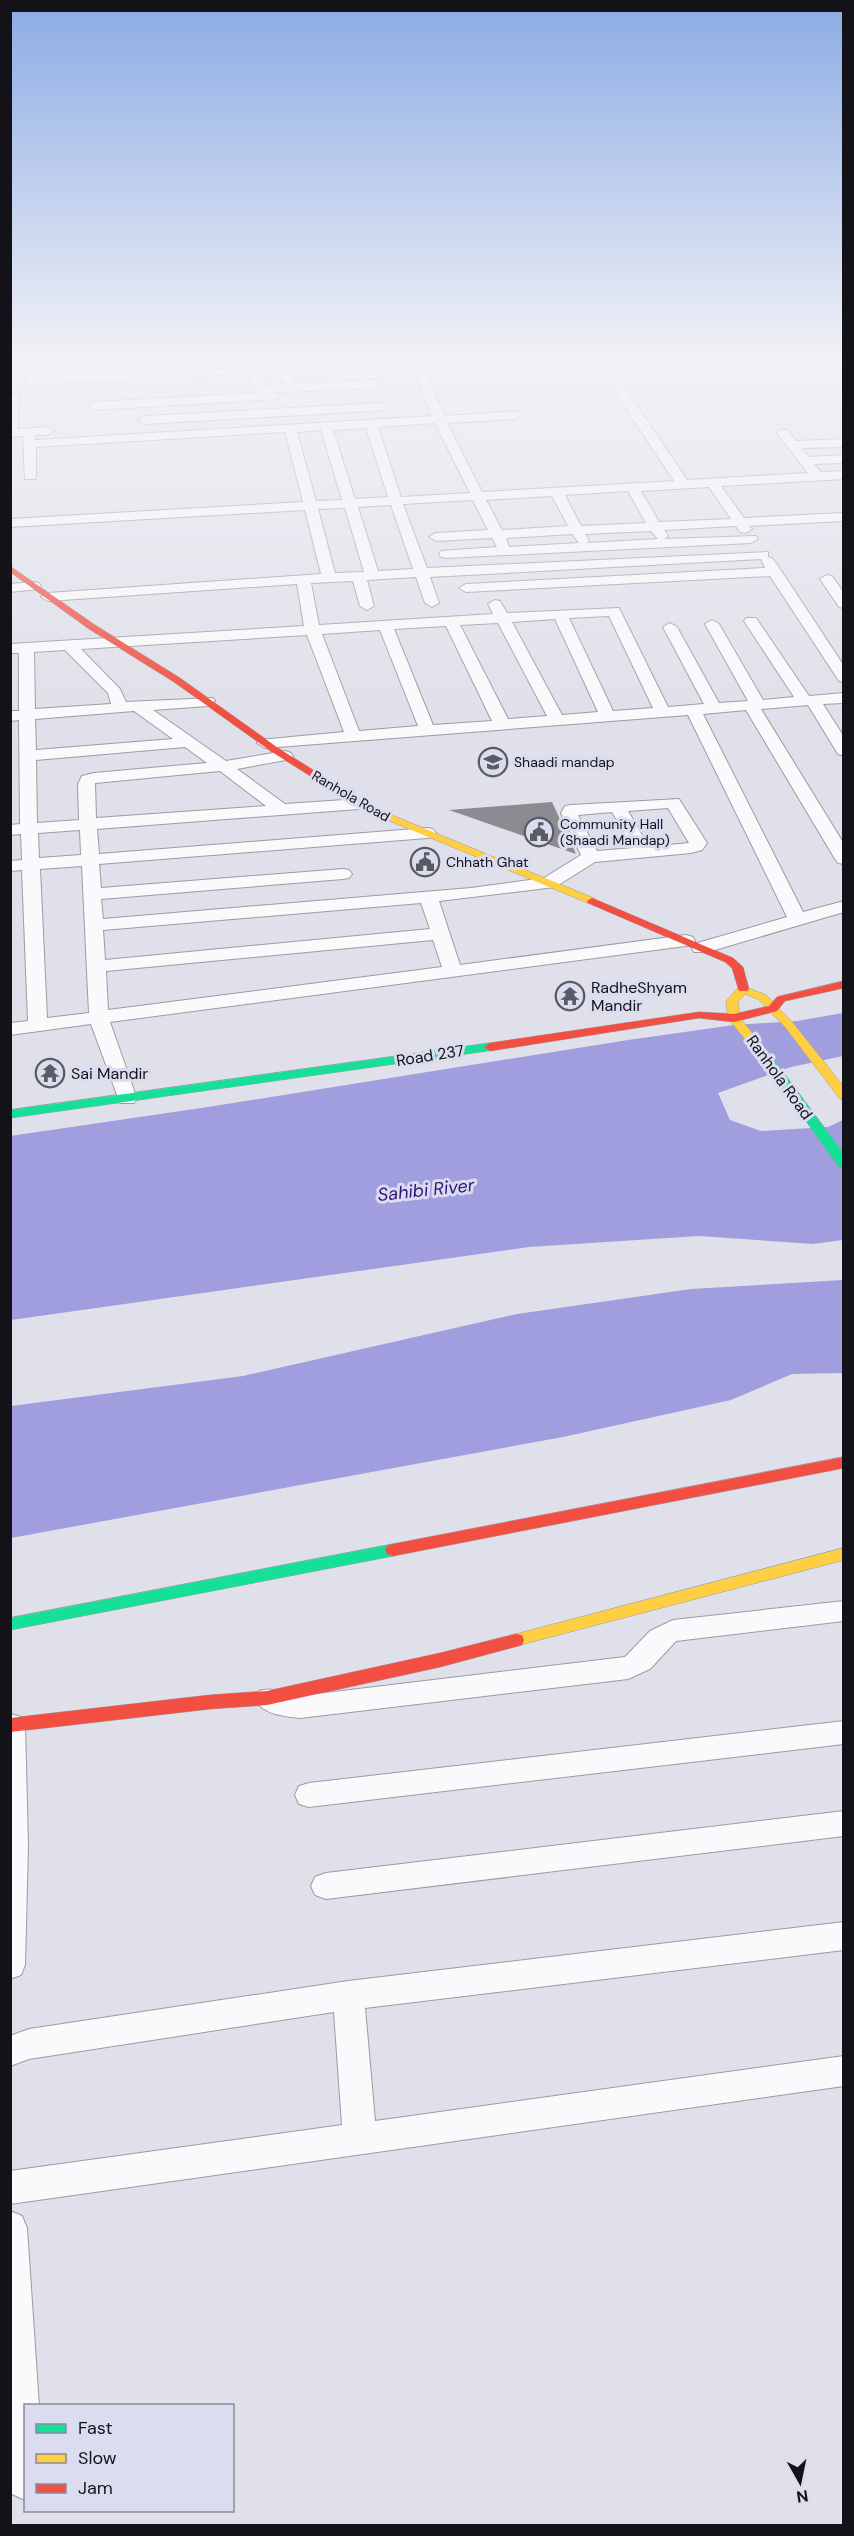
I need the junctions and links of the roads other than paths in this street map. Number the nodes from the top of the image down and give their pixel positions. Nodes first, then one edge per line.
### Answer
1 (300, 478) edge
2 (343, 478) edge
3 (388, 478) edge
4 (468, 478) edge
5 (679, 478) edge
6 (776, 478) edge
7 (712, 482) junction
8 (683, 484) junction
9 (632, 487) junction
10 (556, 491) junction
11 (476, 495) junction
12 (395, 499) junction
13 (350, 502) junction
14 (309, 504) junction
15 (752, 506) dead end
16 (723, 508) junction
17 (843, 517) edge
18 (739, 522) junction
19 (10, 523) edge
20 (654, 526) junction
21 (576, 530) junction
22 (497, 534) junction
23 (436, 537) dead end
24 (752, 539) junction
25 (664, 543) junction
26 (586, 547) junction
27 (506, 551) junction
28 (446, 554) dead end
29 (763, 555) junction
30 (10, 568) edge
31 (775, 572) junction
32 (420, 573) junction
33 (365, 576) junction
34 (329, 578) junction
35 (303, 579) junction
36 (827, 579) dead end
37 (34, 586) junction
38 (487, 587) junction
39 (10, 588) edge
40 (466, 588) dead end
41 (48, 597) junction
42 (432, 603) dead end
43 (843, 604) edge
44 (367, 606) dead end
45 (560, 614) junction
46 (501, 617) junction
47 (450, 621) junction
48 (751, 621) dead end
49 (712, 624) dead end
50 (385, 625) junction
51 (670, 627) dead end
52 (313, 629) junction
53 (117, 642) junction
54 (69, 645) junction
55 (16, 646) edge
56 (843, 678) edge
57 (18, 680) edge
58 (843, 698) edge
59 (207, 701) junction
60 (808, 701) junction
61 (754, 704) junction
62 (128, 707) junction
63 (713, 707) junction
64 (693, 709) junction
65 (662, 711) junction
66 (19, 715) edge
67 (607, 715) junction
68 (556, 719) junction
69 (502, 724) junction
70 (427, 730) junction
71 (353, 736) junction
72 (189, 742) junction
73 (265, 743) junction
74 (843, 751) edge
75 (27, 756) junction
76 (285, 756) junction
77 (223, 766) junction
78 (359, 804) junction
79 (617, 806) junction
80 (282, 810) junction
81 (86, 826) junction
82 (29, 829) junction
83 (10, 830) edge
84 (427, 833) junction
85 (644, 852) junction
86 (591, 857) junction
87 (843, 859) edge
88 (89, 861) junction
89 (31, 864) junction
90 (10, 866) edge
91 (343, 874) dead end
92 (549, 883) junction
93 (91, 894) junction
94 (428, 896) junction
95 (843, 906) edge
96 (798, 920) junction
97 (93, 925) junction
98 (441, 934) junction
99 (693, 944) junction
100 (97, 966) junction
101 (453, 972) junction
102 (843, 984) edge
103 (743, 989) junction
104 (773, 1009) junction
105 (99, 1018) junction
106 (734, 1018) junction
107 (38, 1026) junction
108 (10, 1029) edge
109 (843, 1096) edge
110 (126, 1099) junction
111 (10, 1114) edge
112 (843, 1164) edge
113 (843, 1462) edge
114 (843, 1554) edge
115 (843, 1611) edge
116 (10, 1624) edge
117 (267, 1698) junction
118 (11, 1725) edge
119 (843, 1732) edge
120 (309, 1795) dead end
121 (843, 1823) edge
122 (326, 1886) dead end
123 (843, 1936) edge
124 (10, 1965) edge
125 (348, 1995) junction
126 (10, 2050) edge
127 (843, 2071) edge
128 (360, 2138) junction
129 (10, 2188) edge
130 (10, 2228) edge
131 (24, 2481) edge

1 - 14 street
2 - 13 street
3 - 12 street
4 - 11 street
5 - 8 street
6 - 7 street
7 - 8 street
7 - 16 street
8 - 9 street
9 - 10 street
9 - 20 street
10 - 11 street
10 - 21 street
11 - 12 street
11 - 22 street
12 - 13 street
12 - 32 street
13 - 14 street
13 - 33 street
14 - 19 street
14 - 34 street
15 - 16 street
16 - 18 street
17 - 18 street
18 - 20 street
18 - 24 street
20 - 21 street
20 - 25 street
21 - 22 street
21 - 26 street
22 - 23 street
22 - 27 street
24 - 25 street
24 - 29 street
25 - 26 street
26 - 27 street
27 - 28 street
29 - 31 street
29 - 32 street
30 - 37 street, Ranhola Road
31 - 38 street
31 - 56 street
32 - 33 street
32 - 42 street
33 - 34 street
33 - 44 street
34 - 35 street
35 - 41 street
35 - 52 street
36 - 43 street
37 - 39 street
37 - 41 street, Ranhola Road
38 - 40 street
38 - 46 street
41 - 53 street, Ranhola Road
45 - 46 street
45 - 65 street
45 - 67 street
46 - 47 street
46 - 68 street
47 - 50 street
47 - 69 street
48 - 60 street
49 - 61 street
50 - 52 street
50 - 70 street
51 - 63 street
52 - 53 street
52 - 71 street
53 - 54 street
53 - 59 street, Ranhola Road
54 - 55 street
54 - 62 street
55 - 57 street
57 - 66 street
58 - 60 street
59 - 62 street
59 - 73 street, Ranhola Road
60 - 61 street
60 - 74 street
61 - 63 street
61 - 87 street
62 - 66 street
62 - 72 street
63 - 64 street
64 - 65 street
64 - 96 street
65 - 67 street
66 - 75 street
67 - 68 street
68 - 69 street
69 - 70 street
70 - 71 street
71 - 73 street
72 - 75 street
72 - 77 street
73 - 76 street, Ranhola Road
75 - 82 street
76 - 77 street
76 - 78 street, Ranhola Road
77 - 80 street
77 - 81 street
78 - 80 street
78 - 84 street, Ranhola Road
79 - 85 street
79 - 85 street
79 - 86 street
80 - 81 street
81 - 82 street
81 - 88 street
82 - 83 street
82 - 89 street
84 - 88 street
84 - 92 street, Ranhola Road
85 - 86 street
86 - 92 street
88 - 89 street
88 - 93 street
89 - 90 street
89 - 107 street
91 - 93 street
92 - 94 street
92 - 99 street, Ranhola Road
93 - 97 street
94 - 97 street
94 - 98 street
95 - 96 street
96 - 99 street
97 - 100 street
98 - 100 street
98 - 101 street
99 - 101 street
99 - 103 street, Ranhola Road
100 - 105 street
101 - 105 street
102 - 104 street, Road 237
103 - 104 street
103 - 106 street
104 - 106 street, Road 237
104 - 109 street
105 - 107 street
105 - 110 street
106 - 110 street, Road 237
106 - 112 street, Ranhola Road
107 - 108 street
110 - 111 street, Road 237
113 - 116 street
114 - 117 street
115 - 117 street
117 - 118 street
118 - 124 street
119 - 120 street
121 - 122 street
123 - 125 street
125 - 126 street
125 - 128 street
127 - 128 street
128 - 129 street
130 - 131 street

